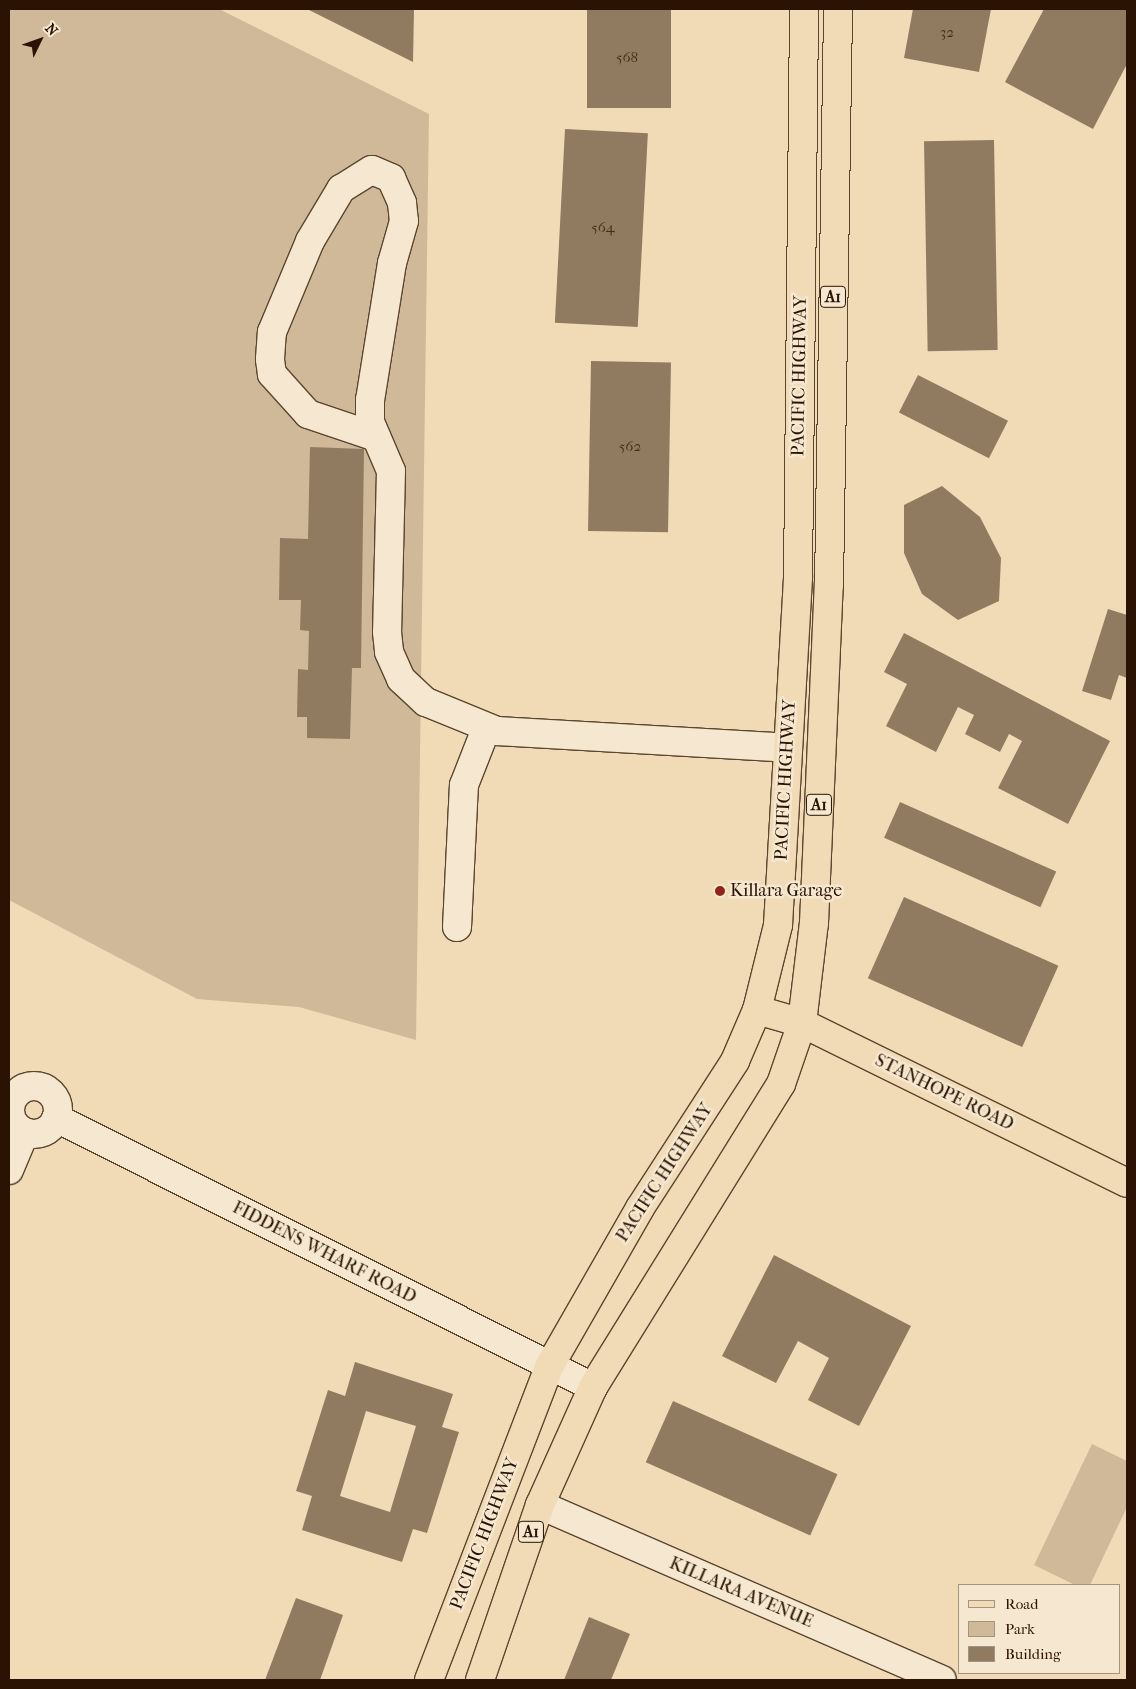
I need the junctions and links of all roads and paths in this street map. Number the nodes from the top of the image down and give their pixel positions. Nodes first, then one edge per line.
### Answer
1 (804, 9) edge
2 (838, 9) edge
3 (376, 437) junction
4 (486, 729) junction
5 (788, 748) junction
6 (457, 927) dead end
7 (757, 1010) junction
8 (802, 1023) junction
9 (11, 1096) edge
10 (56, 1118) junction
11 (25, 1132) junction
12 (9, 1170) edge
13 (1127, 1183) edge
14 (550, 1367) junction
15 (593, 1387) junction
16 (540, 1505) junction
17 (429, 1680) edge
18 (480, 1680) edge
19 (942, 1680) edge

1 - 5 main road, PACIFIC HIGHWAY / A1
2 - 8 main road, PACIFIC HIGHWAY / A1
3 - 3 street
3 - 4 street
4 - 5 street
4 - 6 street
5 - 7 main road, PACIFIC HIGHWAY / A1
7 - 8 main road, STANHOPE ROAD
7 - 14 main road, PACIFIC HIGHWAY / A1
8 - 13 main road, STANHOPE ROAD
8 - 15 main road, PACIFIC HIGHWAY / A1
9 - 10 street
9 - 11 street
10 - 11 street
10 - 14 street, FIDDENS WHARF ROAD
11 - 12 street
14 - 15 street, FIDDENS WHARF ROAD
14 - 17 main road, PACIFIC HIGHWAY / A1
15 - 16 main road, PACIFIC HIGHWAY / A1
16 - 18 main road, PACIFIC HIGHWAY / A1
16 - 19 street, KILLARA AVENUE

